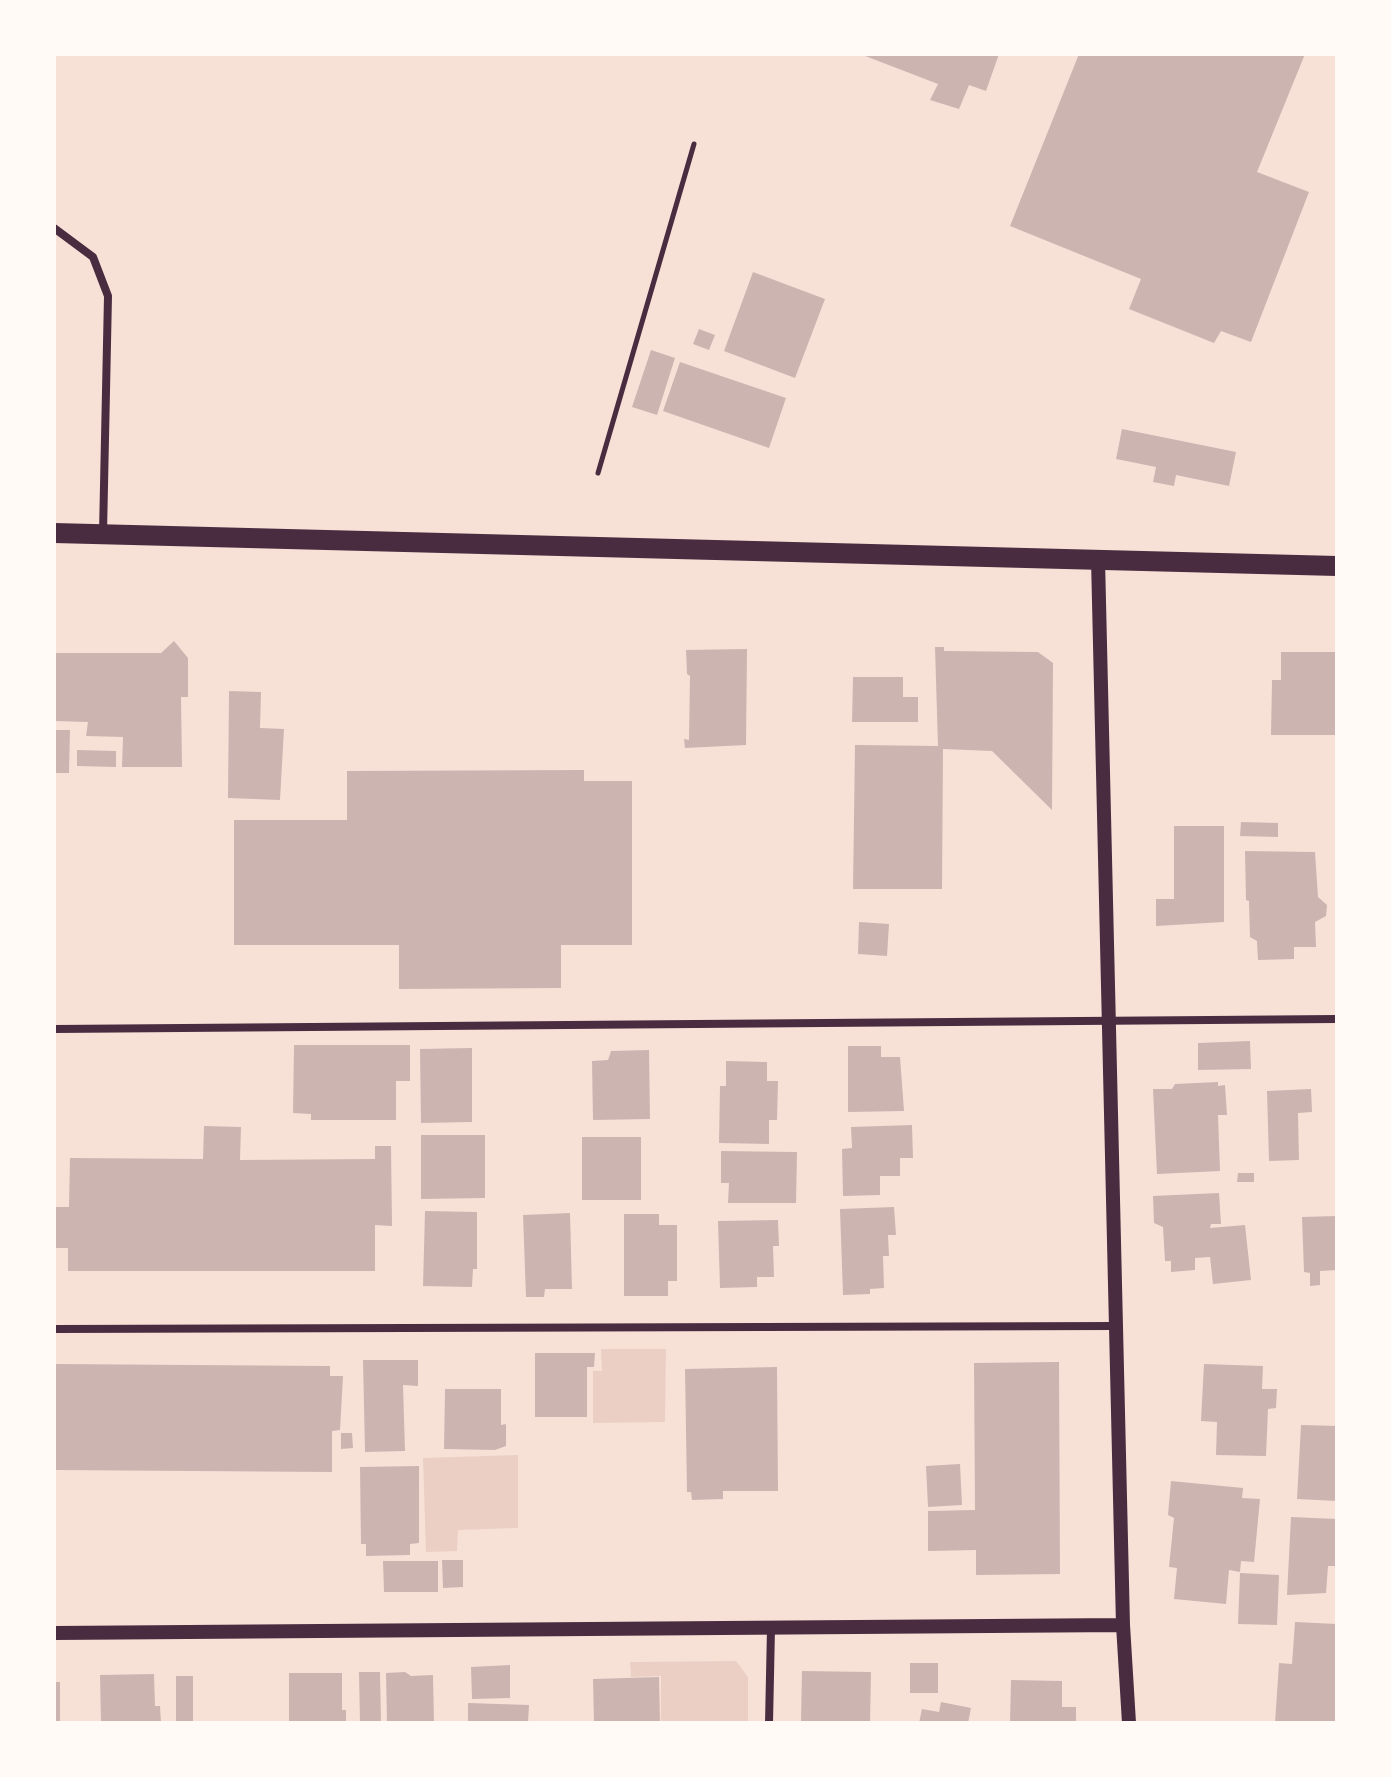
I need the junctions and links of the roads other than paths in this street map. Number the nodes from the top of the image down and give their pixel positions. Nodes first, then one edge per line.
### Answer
1 (54, 228) edge
2 (54, 533) edge
3 (103, 534) junction
4 (1098, 559) junction
5 (1337, 566) edge
6 (1108, 1018) junction
7 (1337, 1019) edge
8 (54, 1029) edge
9 (1116, 1326) junction
10 (54, 1329) edge
11 (1123, 1625) junction
12 (771, 1628) junction
13 (54, 1633) edge
14 (769, 1723) edge
15 (1129, 1723) edge

1 - 3 street
2 - 3 main road
3 - 4 main road
4 - 5 main road
4 - 6 street
6 - 7 street
6 - 8 street
6 - 9 street
9 - 10 street
9 - 11 street
11 - 12 street
11 - 15 street
12 - 13 street
12 - 14 street

